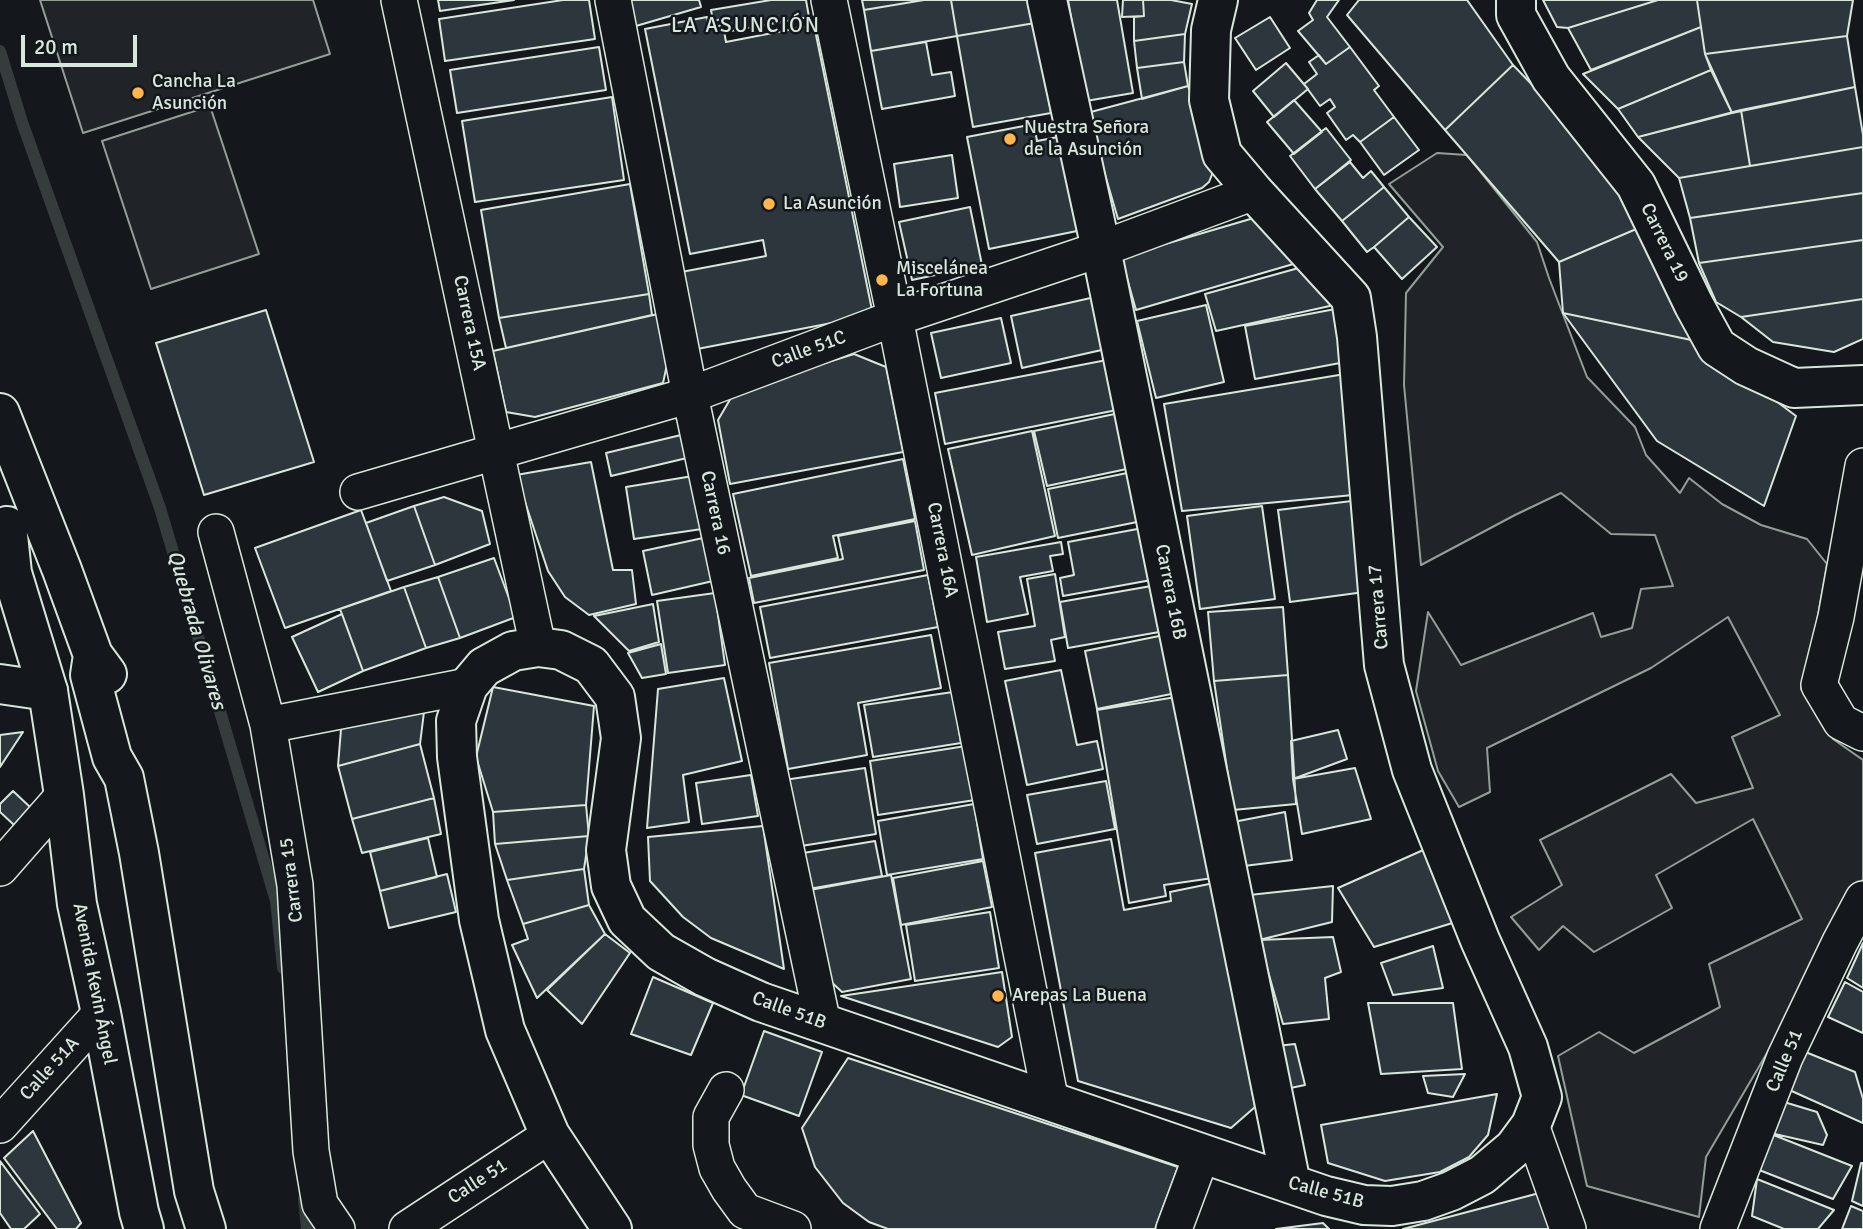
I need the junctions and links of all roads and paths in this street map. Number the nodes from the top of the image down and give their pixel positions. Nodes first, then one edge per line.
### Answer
1 (399, 0) edge
2 (613, 0) edge
3 (829, 0) edge
4 (1047, 0) edge
5 (1218, 0) edge
6 (1516, 7) edge
7 (1254, 192) junction
8 (1101, 249) junction
9 (895, 318) junction
10 (1863, 385) edge
11 (690, 395) junction
12 (0, 414) edge
13 (496, 452) junction
14 (1863, 466) edge
15 (358, 492) dead end
16 (2, 520) edge
17 (216, 533) dead end
18 (12, 573) junction
19 (0, 617) edge
20 (538, 646) junction
21 (0, 684) edge
22 (468, 686) junction
23 (60, 712) junction
24 (268, 725) junction
25 (1863, 733) edge
26 (118, 767) junction
27 (64, 795) junction
28 (0, 868) edge
29 (1863, 899) edge
30 (101, 1013) junction
31 (823, 1024) junction
32 (726, 1090) dead end
33 (1051, 1102) junction
34 (0, 1125) edge
35 (1531, 1125) junction
36 (550, 1135) junction
37 (1202, 1154) junction
38 (1291, 1184) junction
39 (1367, 1217) edge
40 (136, 1223) edge
41 (206, 1229) edge
42 (337, 1229) edge
43 (407, 1229) edge
44 (612, 1229) edge
45 (793, 1229) edge
46 (1174, 1229) edge
47 (1568, 1229) edge
48 (1718, 1229) edge

1 - 13 street, Carrera 15A
2 - 11 street, Carrera 16
3 - 9 street, Carrera 16A
4 - 8 main road, Carrera 16B
5 - 7 main road, Carrera 17
6 - 10 main road, Carrera 19
7 - 8 street, Calle 51C
7 - 35 main road, Carrera 17
8 - 9 street, Calle 51C
8 - 38 main road, Carrera 16B
9 - 11 street, Calle 51C
9 - 33 street, Carrera 16A
11 - 13 street, Calle 51C
11 - 31 street, Carrera 16
12 - 26 main road
13 - 15 street, Calle 51C
13 - 20 street, Carrera 15A
14 - 25 street
16 - 18 main road, Avenida Kevin Ángel
16 - 23 main road, Avenida Kevin Ángel
17 - 24 street, Carrera 15
18 - 19 main road
18 - 23 main road, Avenida Kevin Ángel
20 - 22 main road
20 - 31 main road, Calle 51B
21 - 23 main road
22 - 24 street
22 - 36 main road
23 - 26 main road
23 - 27 main road, Avenida Kevin Ángel
24 - 42 street, Carrera 15
26 - 41 main road
27 - 28 street
27 - 30 main road, Avenida Kevin Ángel
29 - 48 street, Calle 51
30 - 34 street, Calle 51A
30 - 40 main road, Avenida Kevin Ángel
31 - 33 main road, Calle 51B
32 - 45 street
33 - 37 main road, Calle 51B
35 - 39 main road, Calle 51B
35 - 47 street
36 - 43 street, Calle 51
36 - 44 main road
37 - 38 main road, Calle 51B
37 - 46 street
38 - 39 main road, Calle 51B

